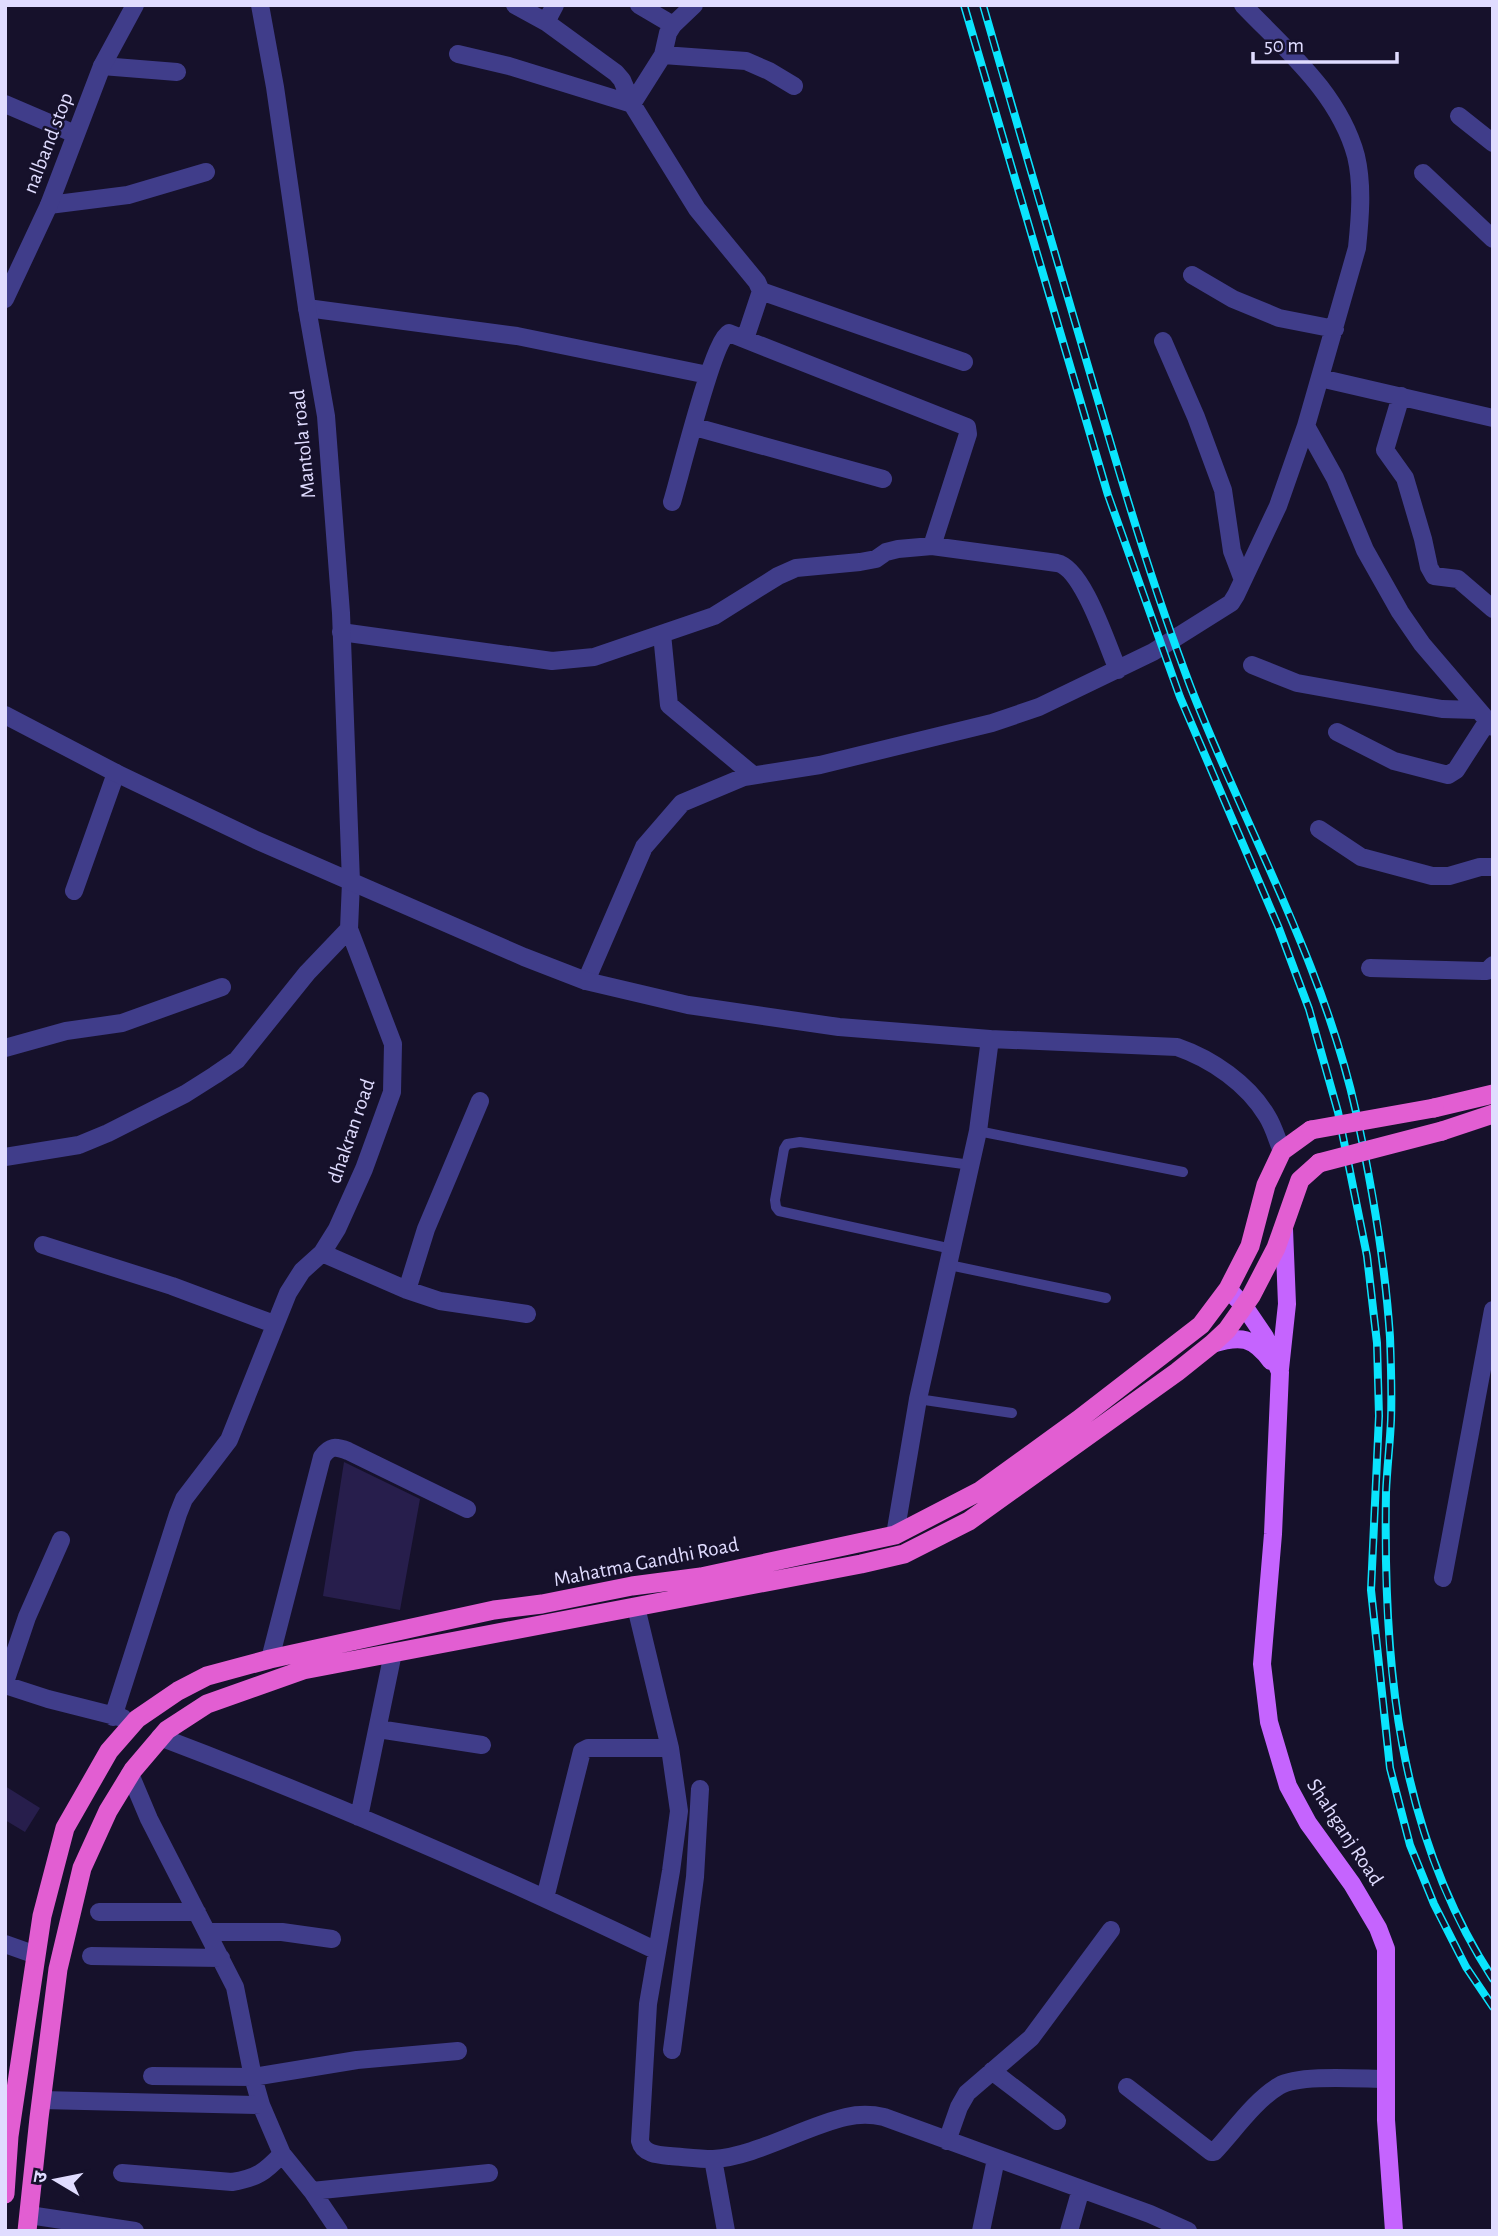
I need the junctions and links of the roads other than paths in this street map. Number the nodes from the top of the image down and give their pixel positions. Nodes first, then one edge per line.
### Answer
1 (135, 5) edge
2 (260, 5) edge
3 (515, 5) edge
4 (555, 5) edge
5 (639, 5) edge
6 (694, 5) edge
7 (1243, 5) edge
8 (545, 22) junction
9 (673, 25) junction
10 (458, 54) dead end
11 (663, 55) junction
12 (102, 66) junction
13 (177, 72) dead end
14 (794, 86) dead end
15 (5, 104) edge
16 (632, 104) junction
17 (1459, 116) dead end
18 (75, 134) junction
19 (1493, 142) edge
20 (206, 172) dead end
21 (1423, 173) dead end
22 (49, 205) junction
23 (1493, 239) edge
24 (1192, 275) dead end
25 (761, 291) junction
26 (5, 299) edge
27 (307, 308) junction
28 (1335, 329) junction
29 (745, 339) junction
30 (1163, 341) dead end
31 (964, 362) dead end
32 (708, 375) junction
33 (1320, 378) junction
34 (1401, 396) junction
35 (1493, 418) edge
36 (695, 426) junction
37 (1306, 426) junction
38 (883, 479) dead end
39 (673, 502) dead end
40 (932, 546) junction
41 (1243, 580) junction
42 (1493, 609) edge
43 (341, 632) junction
44 (662, 634) junction
45 (1252, 665) dead end
46 (1118, 670) junction
47 (5, 715) edge
48 (1486, 720) edge
49 (1337, 732) dead end
50 (116, 773) junction
51 (753, 775) junction
52 (1319, 830) dead end
53 (1493, 867) edge
54 (351, 882) junction
55 (74, 891) dead end
56 (351, 934) junction
57 (1493, 965) edge
58 (1370, 968) dead end
59 (586, 981) junction
60 (222, 987) dead end
61 (990, 1039) junction
62 (5, 1048) edge
63 (1493, 1094) edge
64 (480, 1101) dead end
65 (1493, 1114) edge
66 (978, 1131) junction
67 (1282, 1151) junction
68 (5, 1157) edge
69 (971, 1165) junction
70 (1182, 1172) dead end
71 (1284, 1224) junction
72 (43, 1245) dead end
73 (322, 1253) junction
74 (951, 1257) junction
75 (1228, 1289) junction
76 (407, 1290) junction
77 (1106, 1298) dead end
78 (1244, 1306) junction
79 (1493, 1310) edge
80 (527, 1314) dead end
81 (274, 1324) junction
82 (1212, 1344) junction
83 (1280, 1372) junction
84 (918, 1399) junction
85 (1012, 1413) dead end
86 (467, 1509) dead end
87 (895, 1535) junction
88 (61, 1540) dead end
89 (1443, 1578) dead end
90 (636, 1607) junction
91 (393, 1653) junction
92 (270, 1659) junction
93 (5, 1684) edge
94 (113, 1717) junction
95 (137, 1719) junction
96 (377, 1729) junction
97 (160, 1737) junction
98 (482, 1745) dead end
99 (670, 1748) junction
100 (130, 1774) junction
101 (700, 1789) dead end
102 (359, 1817) junction
103 (545, 1898) junction
104 (678, 1902) junction
105 (99, 1912) dead end
106 (197, 1912) junction
107 (1111, 1930) dead end
108 (209, 1932) junction
109 (332, 1939) dead end
110 (5, 1944) edge
111 (657, 1951) junction
112 (36, 1955) junction
113 (91, 1956) dead end
114 (221, 1958) junction
115 (672, 2050) dead end
116 (458, 2051) dead end
117 (12, 2067) edge
118 (992, 2071) junction
119 (152, 2076) dead end
120 (253, 2077) junction
121 (1386, 2079) junction
122 (1127, 2087) dead end
123 (41, 2101) junction
124 (261, 2105) junction
125 (1056, 2122) dead end
126 (7, 2136) edge
127 (947, 2141) junction
128 (282, 2154) junction
129 (713, 2159) junction
130 (996, 2159) junction
131 (489, 2173) dead end
132 (122, 2174) dead end
133 (1081, 2189) junction
134 (312, 2191) junction
135 (5, 2194) edge
136 (1148, 2222) edge
137 (28, 2223) edge
138 (135, 2231) edge
139 (339, 2231) edge
140 (726, 2231) edge
141 (981, 2231) edge
142 (1069, 2231) edge
143 (1188, 2231) edge
144 (1394, 2231) edge

1 - 12 street, nalband stop
2 - 27 street, Mantola road
3 - 8 street
4 - 8 street
5 - 9 street
6 - 9 street
7 - 28 street
8 - 16 street
9 - 11 street
10 - 16 street
11 - 14 street
11 - 16 street
12 - 13 street
12 - 18 street, nalband stop
15 - 18 street
16 - 25 street
17 - 19 street
18 - 22 street, nalband stop
20 - 22 street
21 - 23 street
22 - 26 street, nalband stop
24 - 28 street
25 - 29 street
25 - 31 street
27 - 32 street
27 - 43 street, Mantola road
28 - 33 street
29 - 32 street
29 - 40 street
30 - 41 street
32 - 36 street
33 - 34 street
33 - 37 street
34 - 35 street
34 - 42 street
36 - 38 street
36 - 39 street
37 - 41 street
37 - 48 street
40 - 44 street
40 - 46 street
41 - 46 street
43 - 44 street
43 - 54 street, Mantola road
44 - 51 street
45 - 48 street
46 - 51 street
47 - 50 street
48 - 49 street
50 - 54 street
50 - 55 street
51 - 59 street
52 - 53 street
54 - 56 street, Mantola road
54 - 59 street
56 - 68 street
56 - 73 street, dhakran road
57 - 58 street
59 - 61 street
60 - 62 street
61 - 66 street
61 - 67 street
63 - 67 highway, Mahatma Gandhi Road, bridge
64 - 76 street
65 - 71 highway, Mahatma Gandhi Road, bridge
66 - 69 street
66 - 70 lane
67 - 75 highway, Mahatma Gandhi Road
69 - 74 street
69 - 74 lane
71 - 78 highway, Mahatma Gandhi Road
71 - 83 main road, Shahganj Road
72 - 81 street
73 - 76 street
73 - 81 street, dhakran road
74 - 77 lane
74 - 84 street
75 - 78 main road, Shahganj Road
75 - 87 highway, Mahatma Gandhi Road
76 - 80 street
78 - 82 highway, Mahatma Gandhi Road
78 - 83 main road, Shahganj Road
79 - 89 street
81 - 94 street, dhakran road
82 - 83 main road
82 - 90 highway, Mahatma Gandhi Road
83 - 121 main road, Shahganj Road
84 - 85 lane
84 - 87 street
86 - 92 street
87 - 92 highway, Mahatma Gandhi Road
88 - 93 street
90 - 91 highway, Mahatma Gandhi Road
90 - 99 street
91 - 96 street
91 - 97 highway, Mahatma Gandhi Road
92 - 95 highway, Mahatma Gandhi Road
93 - 94 street
94 - 95 street
95 - 112 highway, Mahatma Gandhi Road
96 - 98 street
96 - 102 street
97 - 100 highway, Mahatma Gandhi Road
97 - 102 street
99 - 103 street
99 - 104 street
100 - 106 street
100 - 123 highway, Mahatma Gandhi Road
101 - 104 street
102 - 103 street
103 - 111 street
104 - 111 street
104 - 115 street
105 - 106 street
106 - 108 street
107 - 118 street
108 - 109 street
108 - 114 street
110 - 112 street
111 - 129 street
112 - 117 highway, Mahatma Gandhi Road
113 - 114 street
114 - 120 street
116 - 120 street
117 - 126 highway, Mahatma Gandhi Road
118 - 125 street
118 - 127 street
119 - 120 street
120 - 124 street
121 - 122 street
121 - 144 main road, Shahganj Road
123 - 124 street
123 - 137 highway, Mahatma Gandhi Road
124 - 128 street
126 - 135 highway, Mahatma Gandhi Road
127 - 129 street
127 - 130 street
128 - 132 street
128 - 134 street
129 - 140 street
130 - 133 street
130 - 141 street
131 - 134 street
133 - 136 street
133 - 142 street
134 - 139 street
136 - 143 street
137 - 138 street

